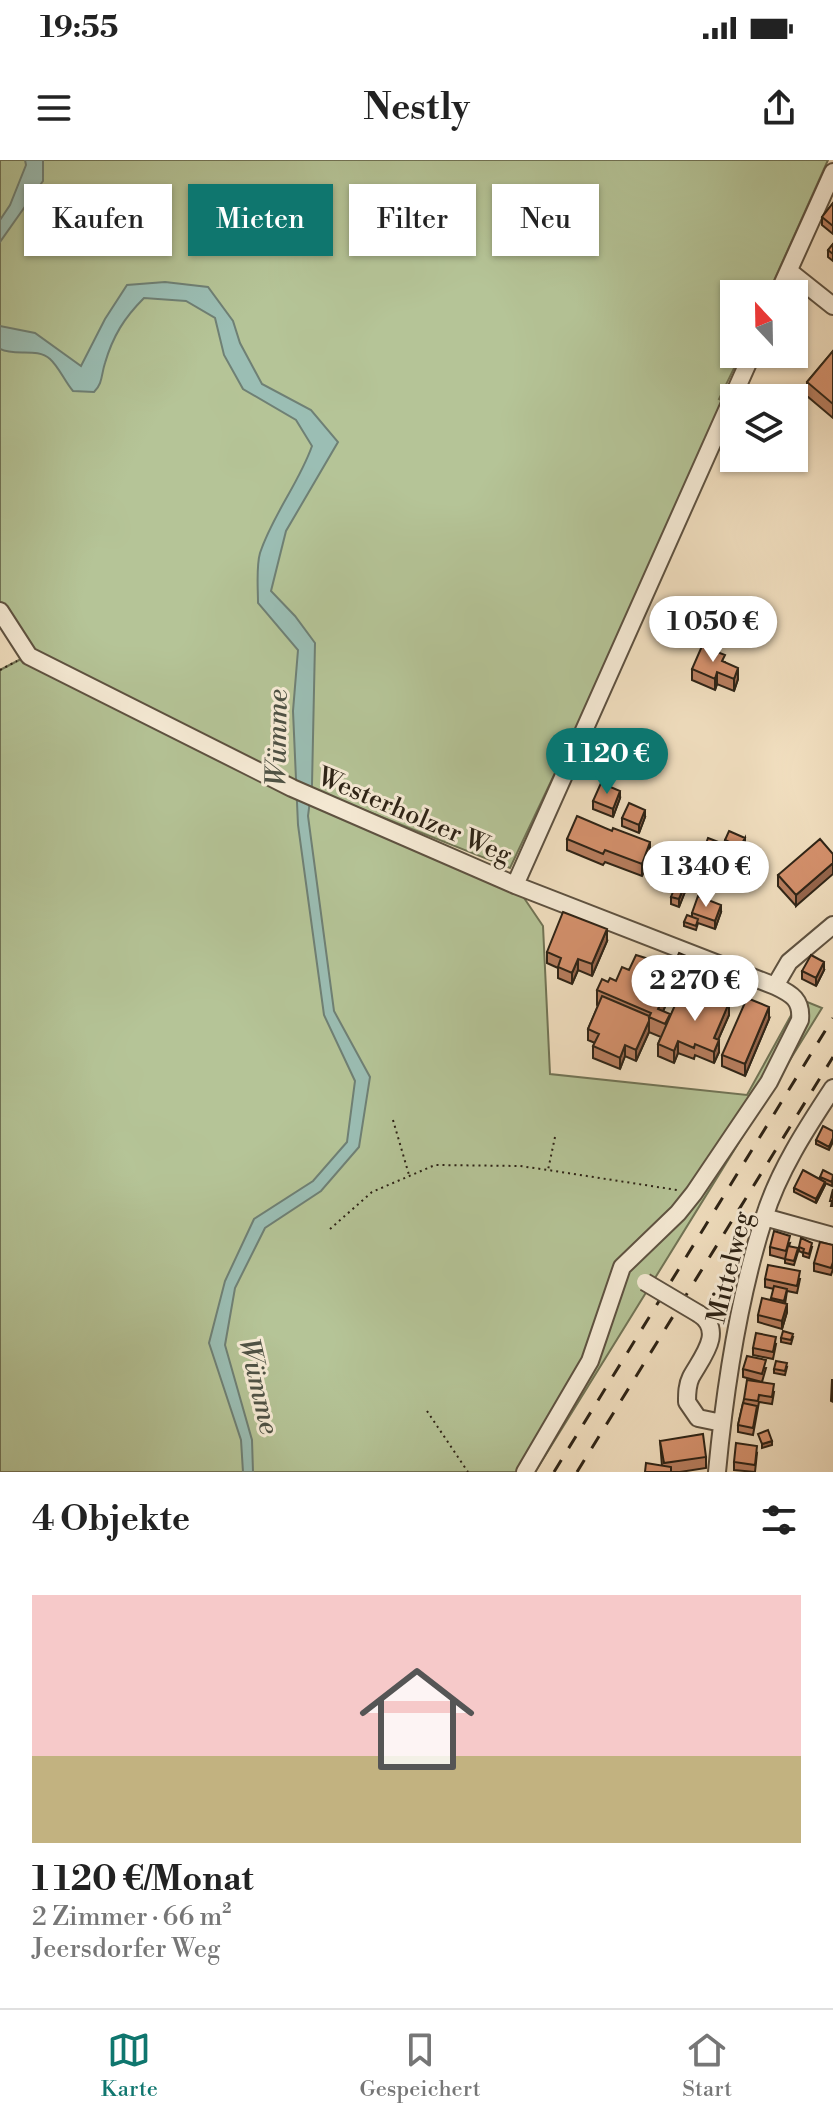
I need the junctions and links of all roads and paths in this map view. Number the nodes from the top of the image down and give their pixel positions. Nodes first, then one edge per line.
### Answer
1 (833, 172) edge
2 (789, 271) junction
3 (785, 280) edge
4 (833, 306) edge
5 (746, 368) edge
6 (0, 611) edge
7 (29, 656) junction
8 (0, 670) edge
9 (515, 885) junction
10 (833, 925) edge
11 (775, 986) junction
12 (833, 1088) edge
13 (393, 1120) dead end
14 (555, 1137) dead end
15 (548, 1170) junction
16 (409, 1176) junction
17 (694, 1193) junction
18 (764, 1217) junction
19 (330, 1229) dead end
20 (833, 1236) edge
21 (622, 1267) junction
22 (427, 1411) dead end
23 (722, 1423) junction
24 (468, 1472) edge
25 (525, 1472) edge
26 (717, 1472) edge

1 - 2 street
2 - 3 street
2 - 4 street
5 - 9 street
6 - 7 street
7 - 8 path
7 - 9 street, Westerholzer Weg
9 - 11 street, Westerholzer Weg
10 - 11 street
11 - 17 street, Westerholzer Weg
12 - 18 street, Mittelweg
13 - 16 path
14 - 15 path
15 - 16 path
15 - 17 path
16 - 19 path
17 - 21 street
18 - 20 street
18 - 23 street, Mittelweg
21 - 23 street, bridge
21 - 25 street
22 - 24 path
23 - 26 street, Mittelweg

